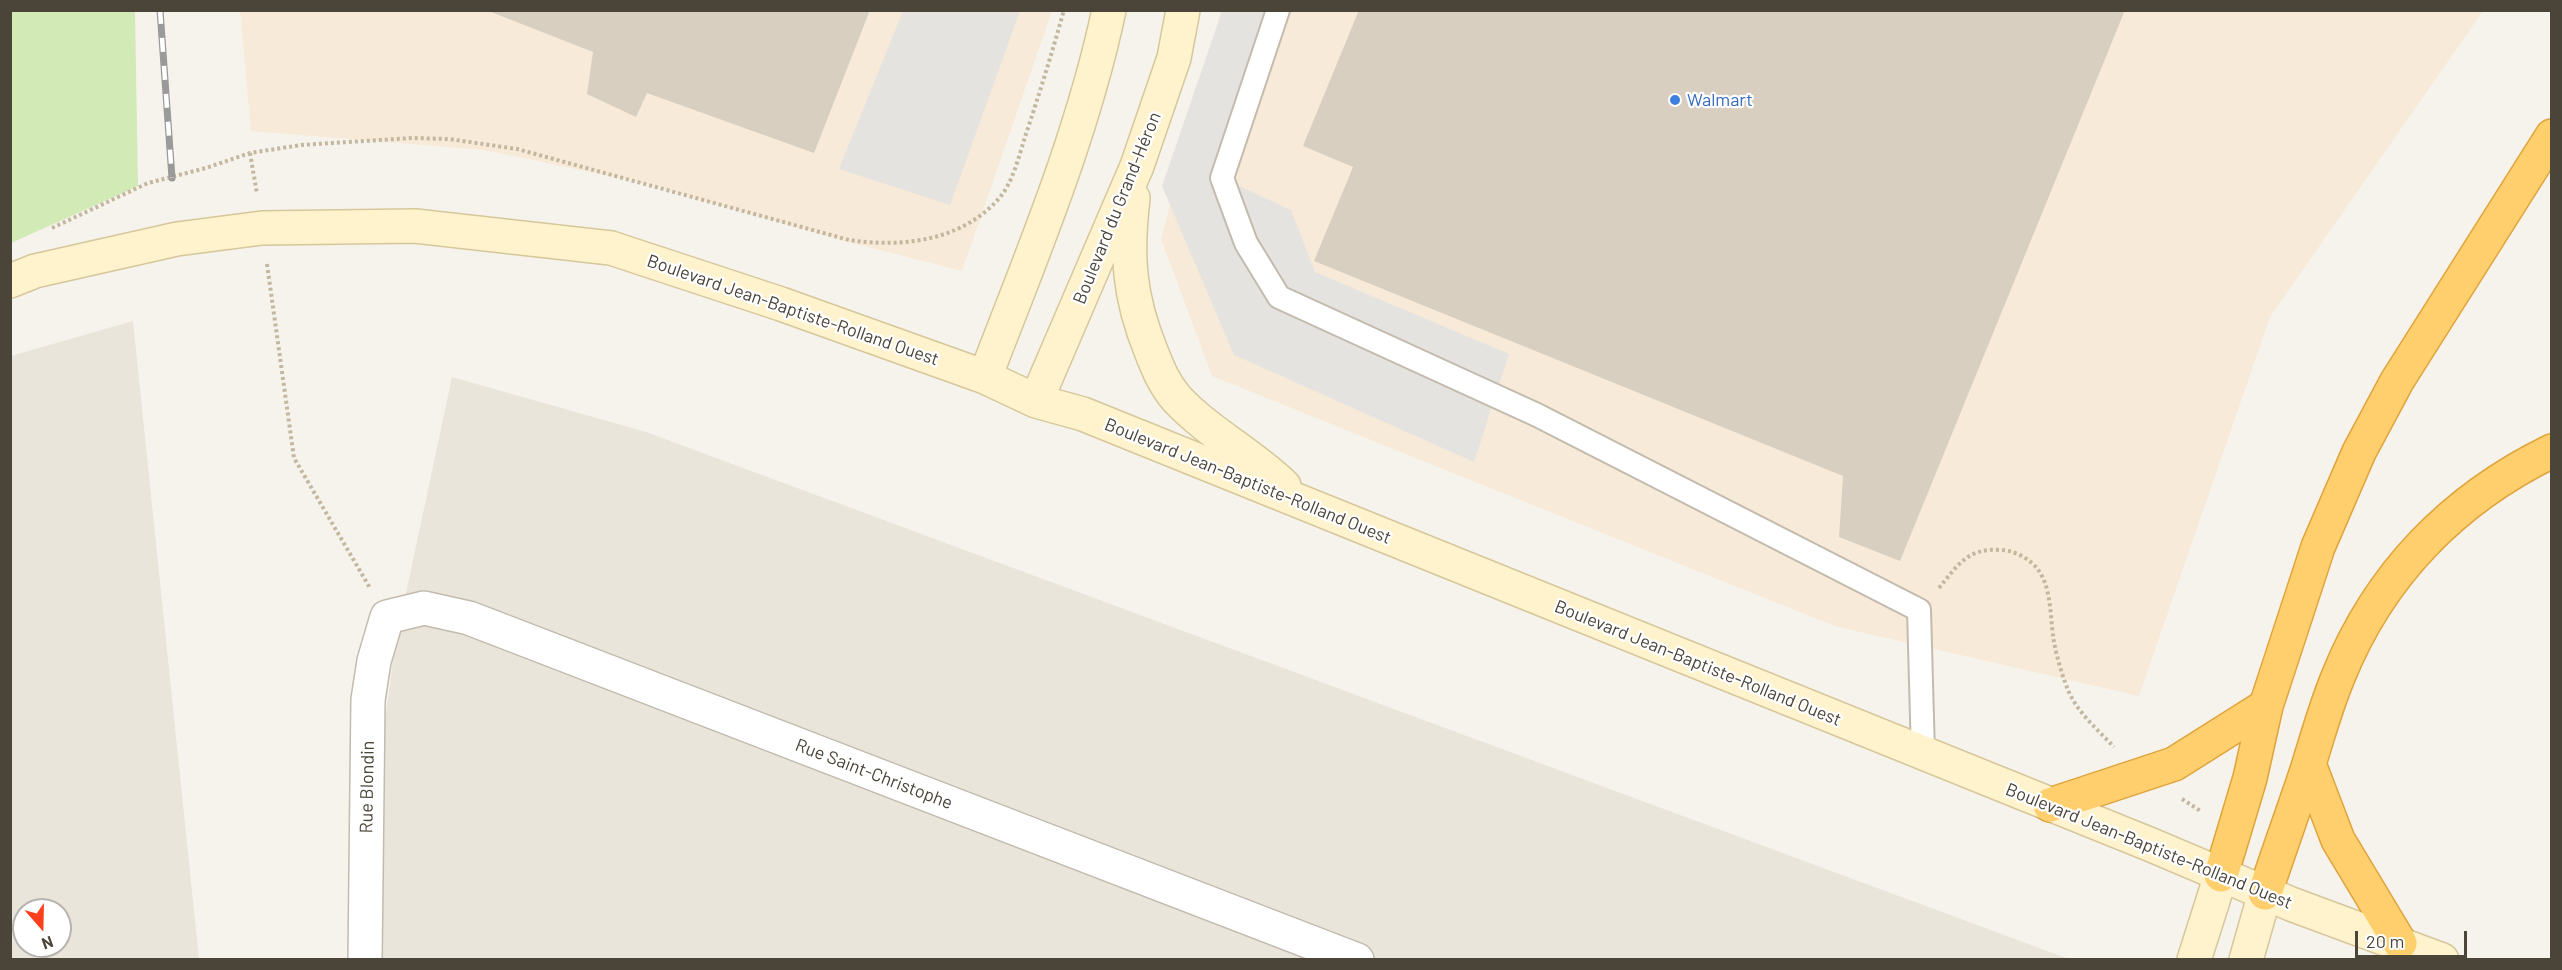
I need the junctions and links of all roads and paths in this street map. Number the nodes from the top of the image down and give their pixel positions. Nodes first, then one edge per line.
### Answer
1 (1064, 10) edge
2 (1109, 10) edge
3 (1183, 10) edge
4 (1278, 10) edge
5 (2552, 136) edge
6 (250, 153) junction
7 (1137, 166) junction
8 (262, 228) junction
9 (50, 229) dead end
10 (10, 281) edge
11 (985, 376) junction
12 (1036, 401) junction
13 (2552, 452) edge
14 (1302, 504) junction
15 (1919, 610) junction
16 (387, 617) junction
17 (2266, 706) junction
18 (2115, 748) dead end
19 (1923, 754) junction
20 (2309, 764) junction
21 (2177, 796) dead end
22 (2050, 805) junction
23 (2202, 812) dead end
24 (2221, 875) junction
25 (2265, 893) junction
26 (2400, 944) junction
27 (365, 960) edge
28 (1358, 960) edge
29 (2194, 960) edge
30 (2246, 960) edge
31 (2442, 960) edge

1 - 6 path
2 - 11 street
3 - 7 street, Boulevard du Grand-Héron
4 - 15 lane
5 - 17 highway
6 - 8 path
6 - 9 path
7 - 12 street, Boulevard du Grand-Héron
7 - 14 street
8 - 10 street, Boulevard Jean-Baptiste-Rolland Ouest
8 - 11 street, Boulevard Jean-Baptiste-Rolland Ouest
8 - 16 path
11 - 12 street, Boulevard Jean-Baptiste-Rolland Ouest
12 - 14 street, Boulevard Jean-Baptiste-Rolland Ouest
13 - 20 highway
14 - 19 street, Boulevard Jean-Baptiste-Rolland Ouest
15 - 18 path
15 - 19 lane
16 - 27 street, Rue Blondin
16 - 28 street, Rue Saint-Christophe
17 - 22 highway
17 - 24 highway
19 - 22 street, Boulevard Jean-Baptiste-Rolland Ouest
20 - 25 highway
20 - 26 highway
21 - 23 path
22 - 24 street, Boulevard Jean-Baptiste-Rolland Ouest
24 - 25 street, Boulevard Jean-Baptiste-Rolland Ouest
24 - 29 street
25 - 26 street, Boulevard Jean-Baptiste-Rolland Ouest
25 - 30 street
26 - 31 street, Boulevard Jean-Baptiste-Rolland Ouest

